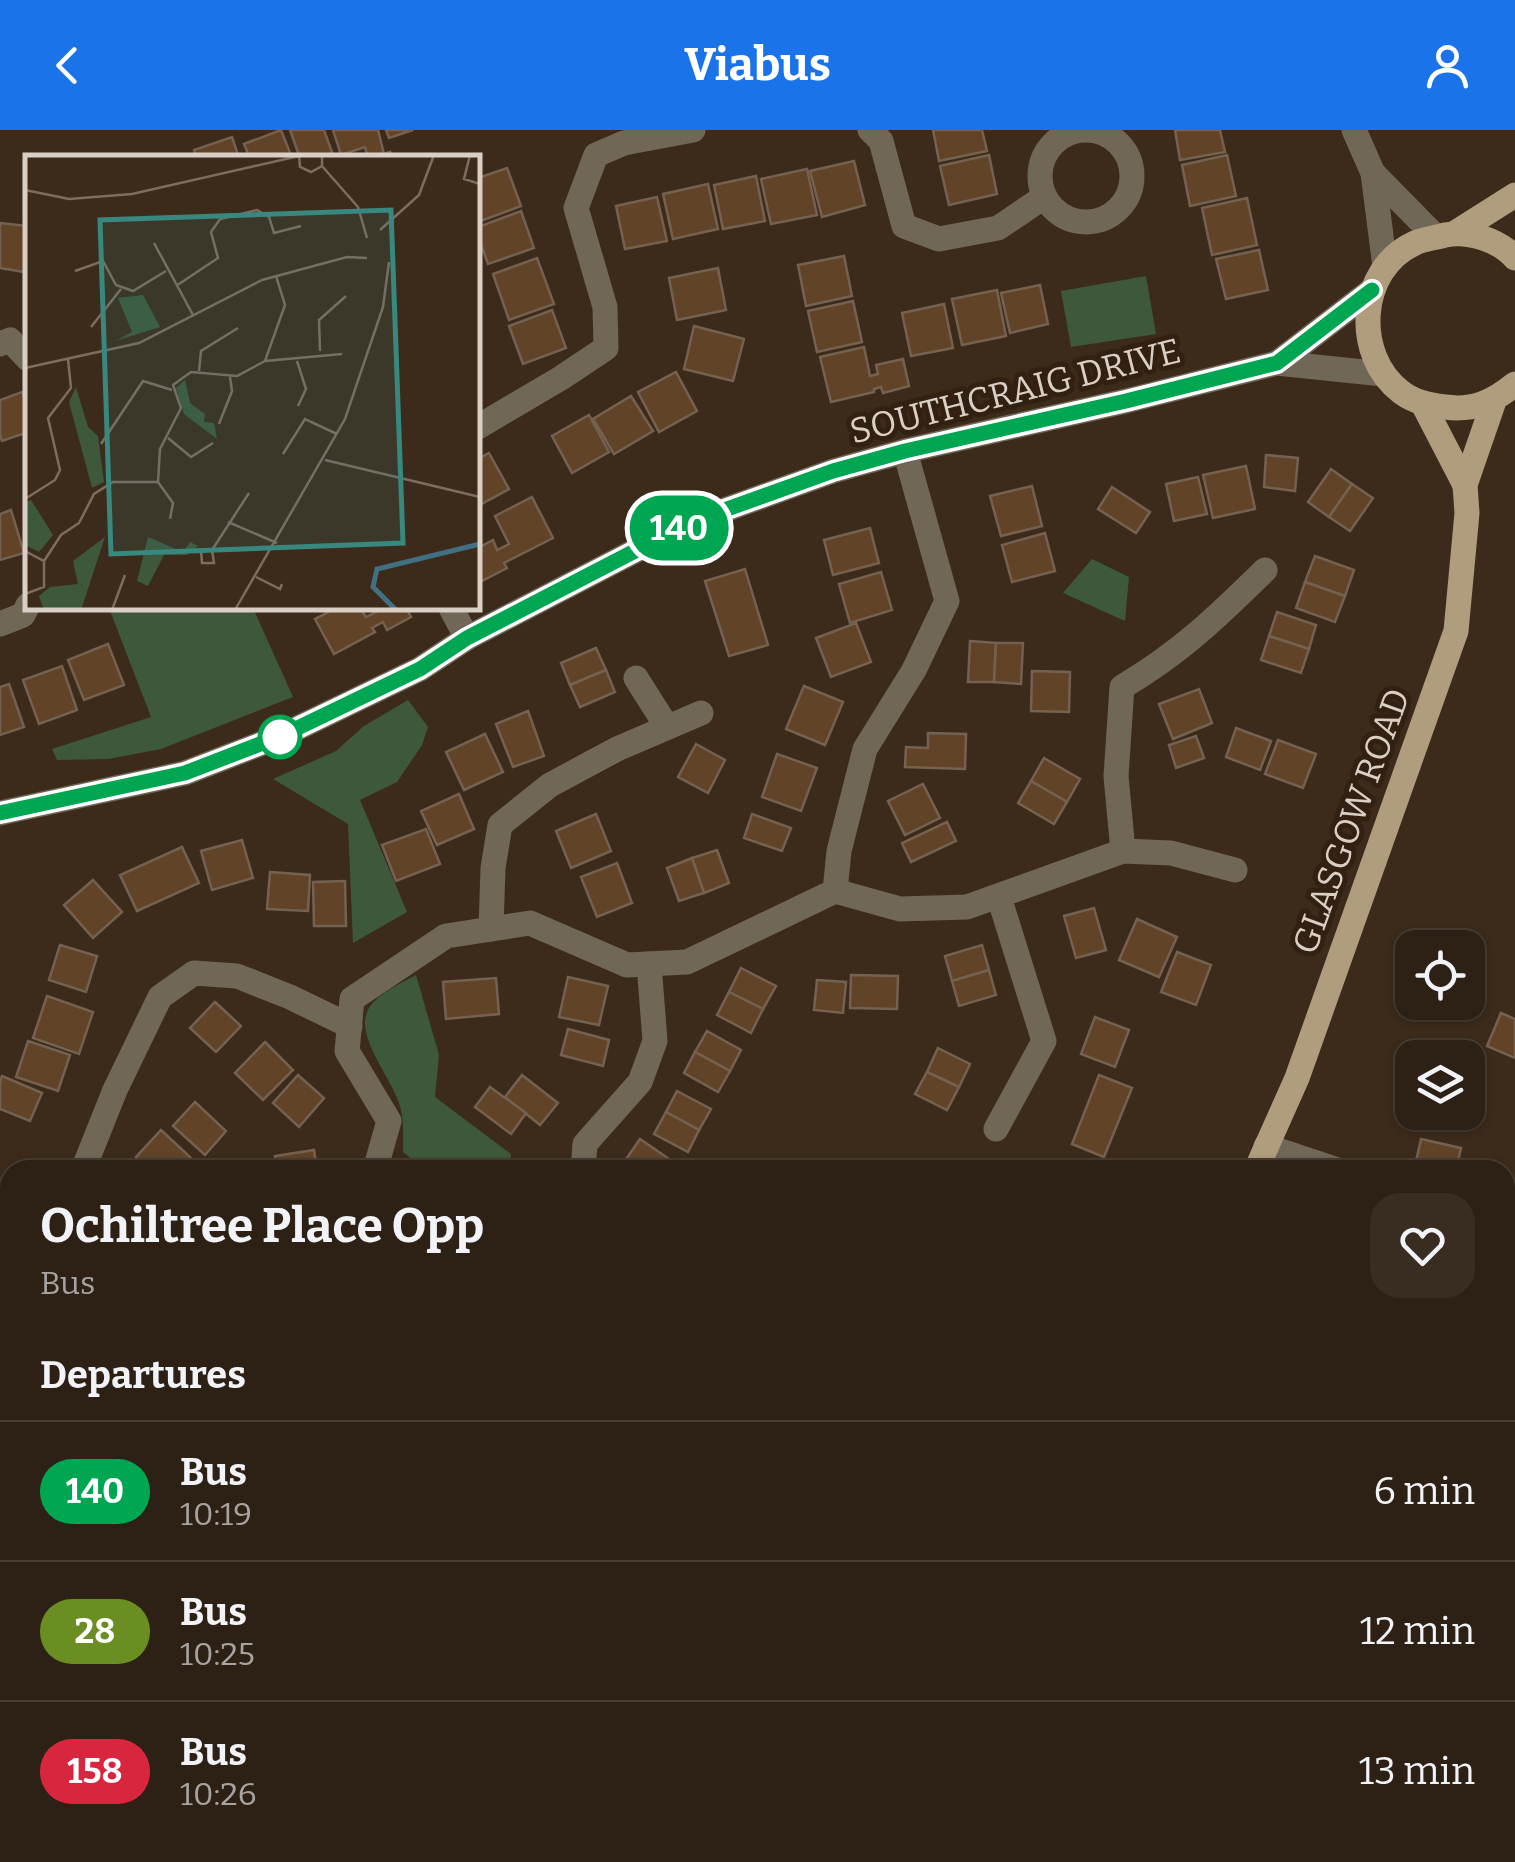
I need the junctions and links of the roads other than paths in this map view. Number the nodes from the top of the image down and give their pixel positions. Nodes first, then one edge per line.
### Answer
1 (694, 130) edge
2 (870, 130) edge
3 (1354, 130) edge
4 (1374, 173) junction
5 (1515, 195) edge
6 (1044, 198) dead end
7 (1446, 235) junction
8 (1515, 258) edge
9 (1378, 278) junction
10 (0, 344) edge
11 (25, 356) edge
12 (1277, 363) junction
13 (1383, 374) junction
14 (1515, 384) edge
15 (1494, 401) junction
16 (1423, 404) junction
17 (480, 426) edge
18 (905, 451) junction
19 (1465, 485) junction
20 (1264, 570) dead end
21 (26, 610) edge
22 (452, 610) edge
23 (0, 624) edge
24 (467, 638) junction
25 (636, 678) dead end
26 (701, 713) dead end
27 (668, 728) junction
28 (0, 813) edge
29 (1123, 851) junction
30 (1235, 870) dead end
31 (835, 891) junction
32 (999, 896) junction
33 (491, 929) junction
34 (650, 964) junction
35 (350, 1026) junction
36 (996, 1129) dead end
37 (1261, 1158) edge
38 (87, 1160) edge
39 (378, 1160) edge
40 (584, 1160) edge

1 - 17 street
2 - 6 street
3 - 4 street
4 - 7 street
4 - 9 street
5 - 7 main road
7 - 8 main road
7 - 9 main road
9 - 12 street, SOUTHCRAIG DRIVE
9 - 13 main road
10 - 11 street
12 - 13 street, SOUTHCRAIG DRIVE
12 - 18 street, SOUTHCRAIG DRIVE
13 - 16 main road
14 - 15 main road
15 - 16 main road
15 - 19 main road, GLASGOW ROAD
16 - 19 main road, GLASGOW ROAD
18 - 24 street, SOUTHCRAIG DRIVE
18 - 31 street
19 - 37 main road, GLASGOW ROAD
20 - 29 street
21 - 23 street
22 - 24 street
24 - 28 street, SOUTHCRAIG DRIVE
25 - 27 street
26 - 27 street
27 - 33 street
29 - 30 street
29 - 32 street
31 - 32 street
31 - 34 street
32 - 36 street
33 - 34 street
33 - 35 street
34 - 40 street
35 - 38 street
35 - 39 street

